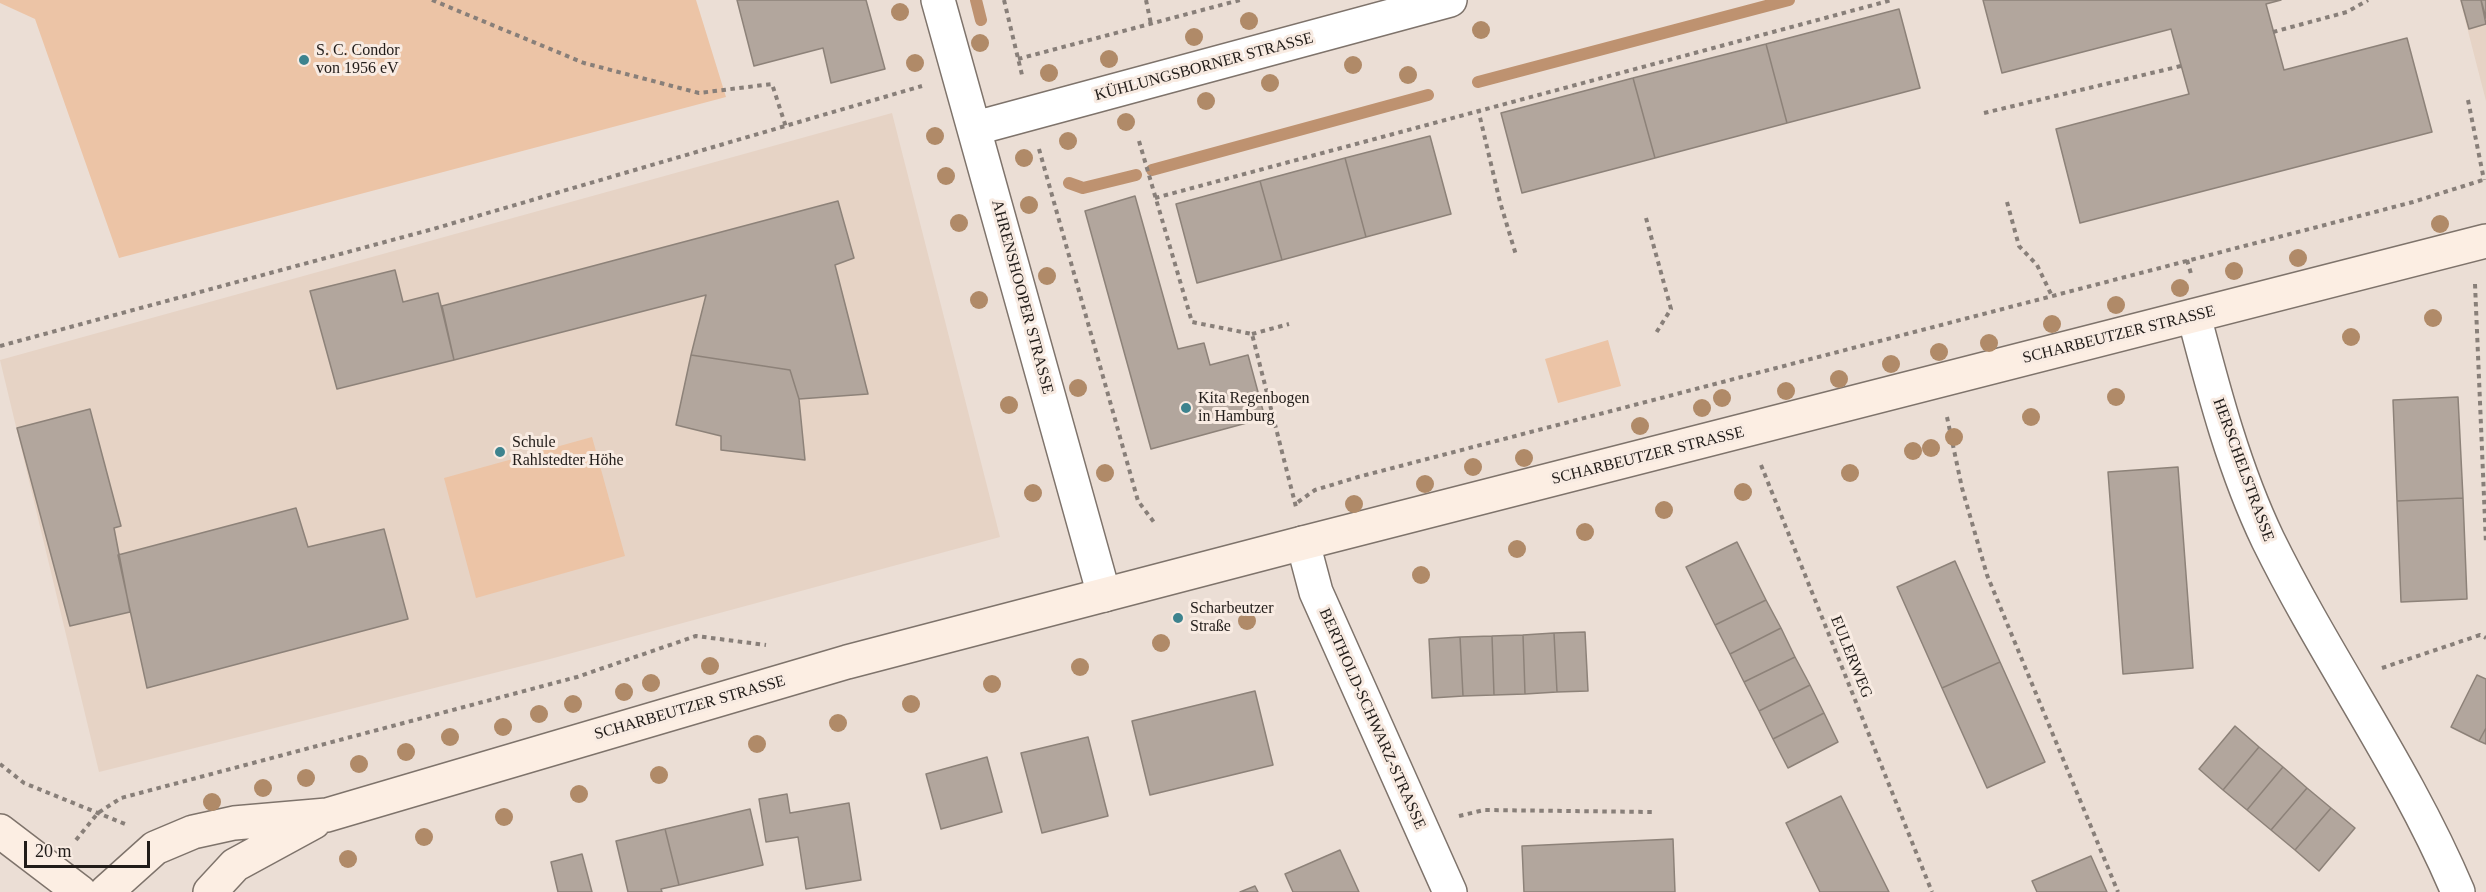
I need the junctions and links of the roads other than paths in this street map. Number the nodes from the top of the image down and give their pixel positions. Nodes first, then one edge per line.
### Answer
1 (938, 0) edge
2 (1437, 2) edge
3 (976, 128) junction
4 (2480, 243) edge
5 (2194, 316) junction
6 (1303, 543) junction
7 (1104, 595) junction
8 (327, 815) junction
9 (0, 831) edge
10 (80, 892) edge
11 (106, 892) edge
12 (210, 892) edge
13 (1450, 892) edge
14 (2458, 892) edge

1 - 3 street, AHRENSHOOPER STRASSE
2 - 3 street, KÜHLUNGSBORNER STRASSE
3 - 7 street, AHRENSHOOPER STRASSE
4 - 5 main road, SCHARBEUTZER STRASSE
5 - 6 main road, SCHARBEUTZER STRASSE
5 - 14 street, HERSCHELSTRASSE
6 - 7 main road, SCHARBEUTZER STRASSE
6 - 13 street, BERTHOLD-SCHWARZ-STRASSE
7 - 8 main road, SCHARBEUTZER STRASSE
8 - 11 main road, SCHARBEUTZER STRASSE
8 - 12 main road, SCHARBEUTZER STRASSE
9 - 10 main road

